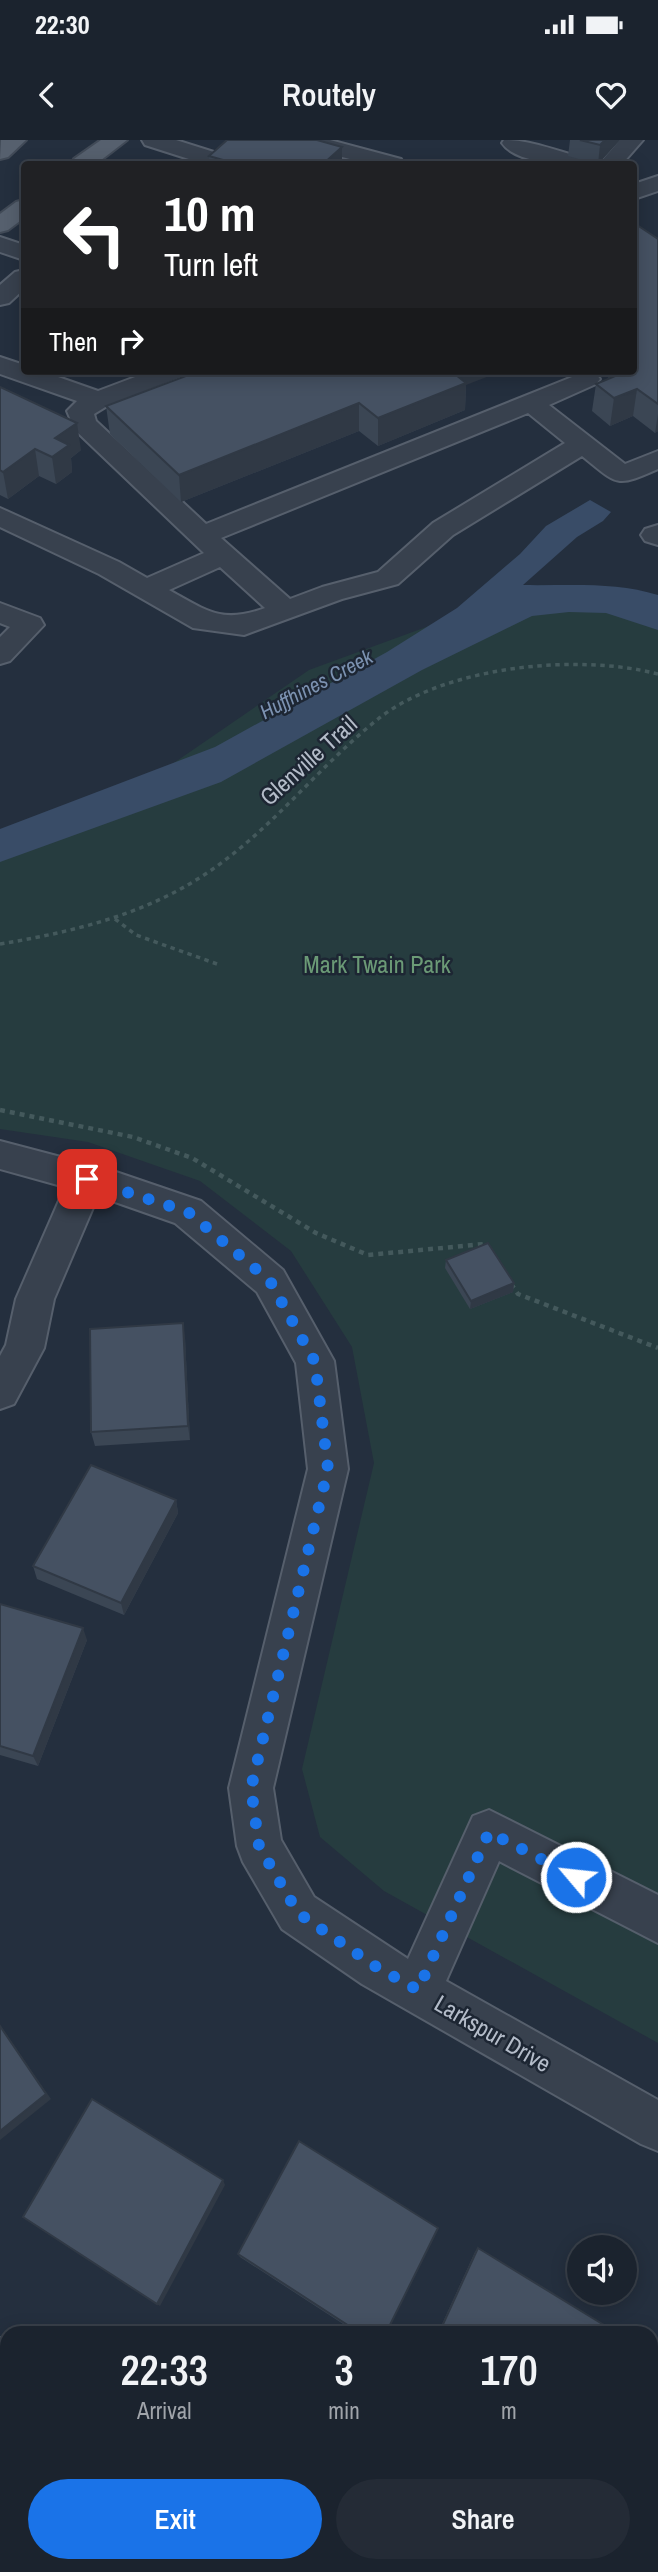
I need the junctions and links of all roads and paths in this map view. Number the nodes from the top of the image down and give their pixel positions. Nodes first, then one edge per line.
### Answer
1 (15, 140) edge
2 (116, 140) edge
3 (153, 140) edge
4 (304, 140) edge
5 (632, 140) edge
6 (514, 151) edge
7 (0, 152) edge
8 (213, 156) edge
9 (86, 161) edge
10 (382, 161) edge
11 (530, 161) edge
12 (567, 161) edge
13 (613, 161) edge
14 (658, 183) edge
15 (637, 191) edge
16 (21, 209) edge
17 (0, 225) edge
18 (0, 244) edge
19 (21, 252) edge
20 (21, 280) edge
21 (0, 301) edge
22 (21, 311) edge
23 (0, 365) edge
24 (21, 372) edge
25 (28, 375) edge
26 (164, 375) edge
27 (587, 379) dead end
28 (98, 400) junction
29 (531, 403) junction
30 (583, 444) junction
31 (658, 459) edge
32 (0, 516) edge
33 (202, 536) junction
34 (223, 555) junction
35 (146, 589) junction
36 (0, 611) edge
37 (286, 611) junction
38 (0, 654) edge
39 (658, 674) edge
40 (116, 919) junction
41 (0, 944) edge
42 (217, 964) dead end
43 (0, 1110) edge
44 (0, 1155) edge
45 (87, 1179) junction
46 (491, 1254) edge
47 (504, 1274) edge
48 (658, 1348) edge
49 (0, 1392) edge
50 (658, 1920) edge
51 (418, 1990) junction
52 (658, 2127) edge

1 - 7 main road
2 - 9 main road
3 - 8 street
4 - 10 street
5 - 13 street
6 - 11 street
6 - 12 street
14 - 15 street
16 - 17 main road
18 - 19 street
20 - 21 street
21 - 22 street
23 - 24 street
25 - 28 street
26 - 28 street
27 - 29 street
28 - 33 street
29 - 30 street
29 - 33 street
30 - 31 street
30 - 37 street
32 - 35 street
33 - 34 street
34 - 35 street
34 - 37 street
35 - 37 street
36 - 38 street
39 - 40 path, Glenville Trail
40 - 41 path, Glenville Trail
40 - 42 path
43 - 46 path
44 - 45 street, Larkspur Drive
45 - 49 street
45 - 51 street, Larkspur Drive
47 - 48 path
50 - 51 street
51 - 52 street, Larkspur Drive

